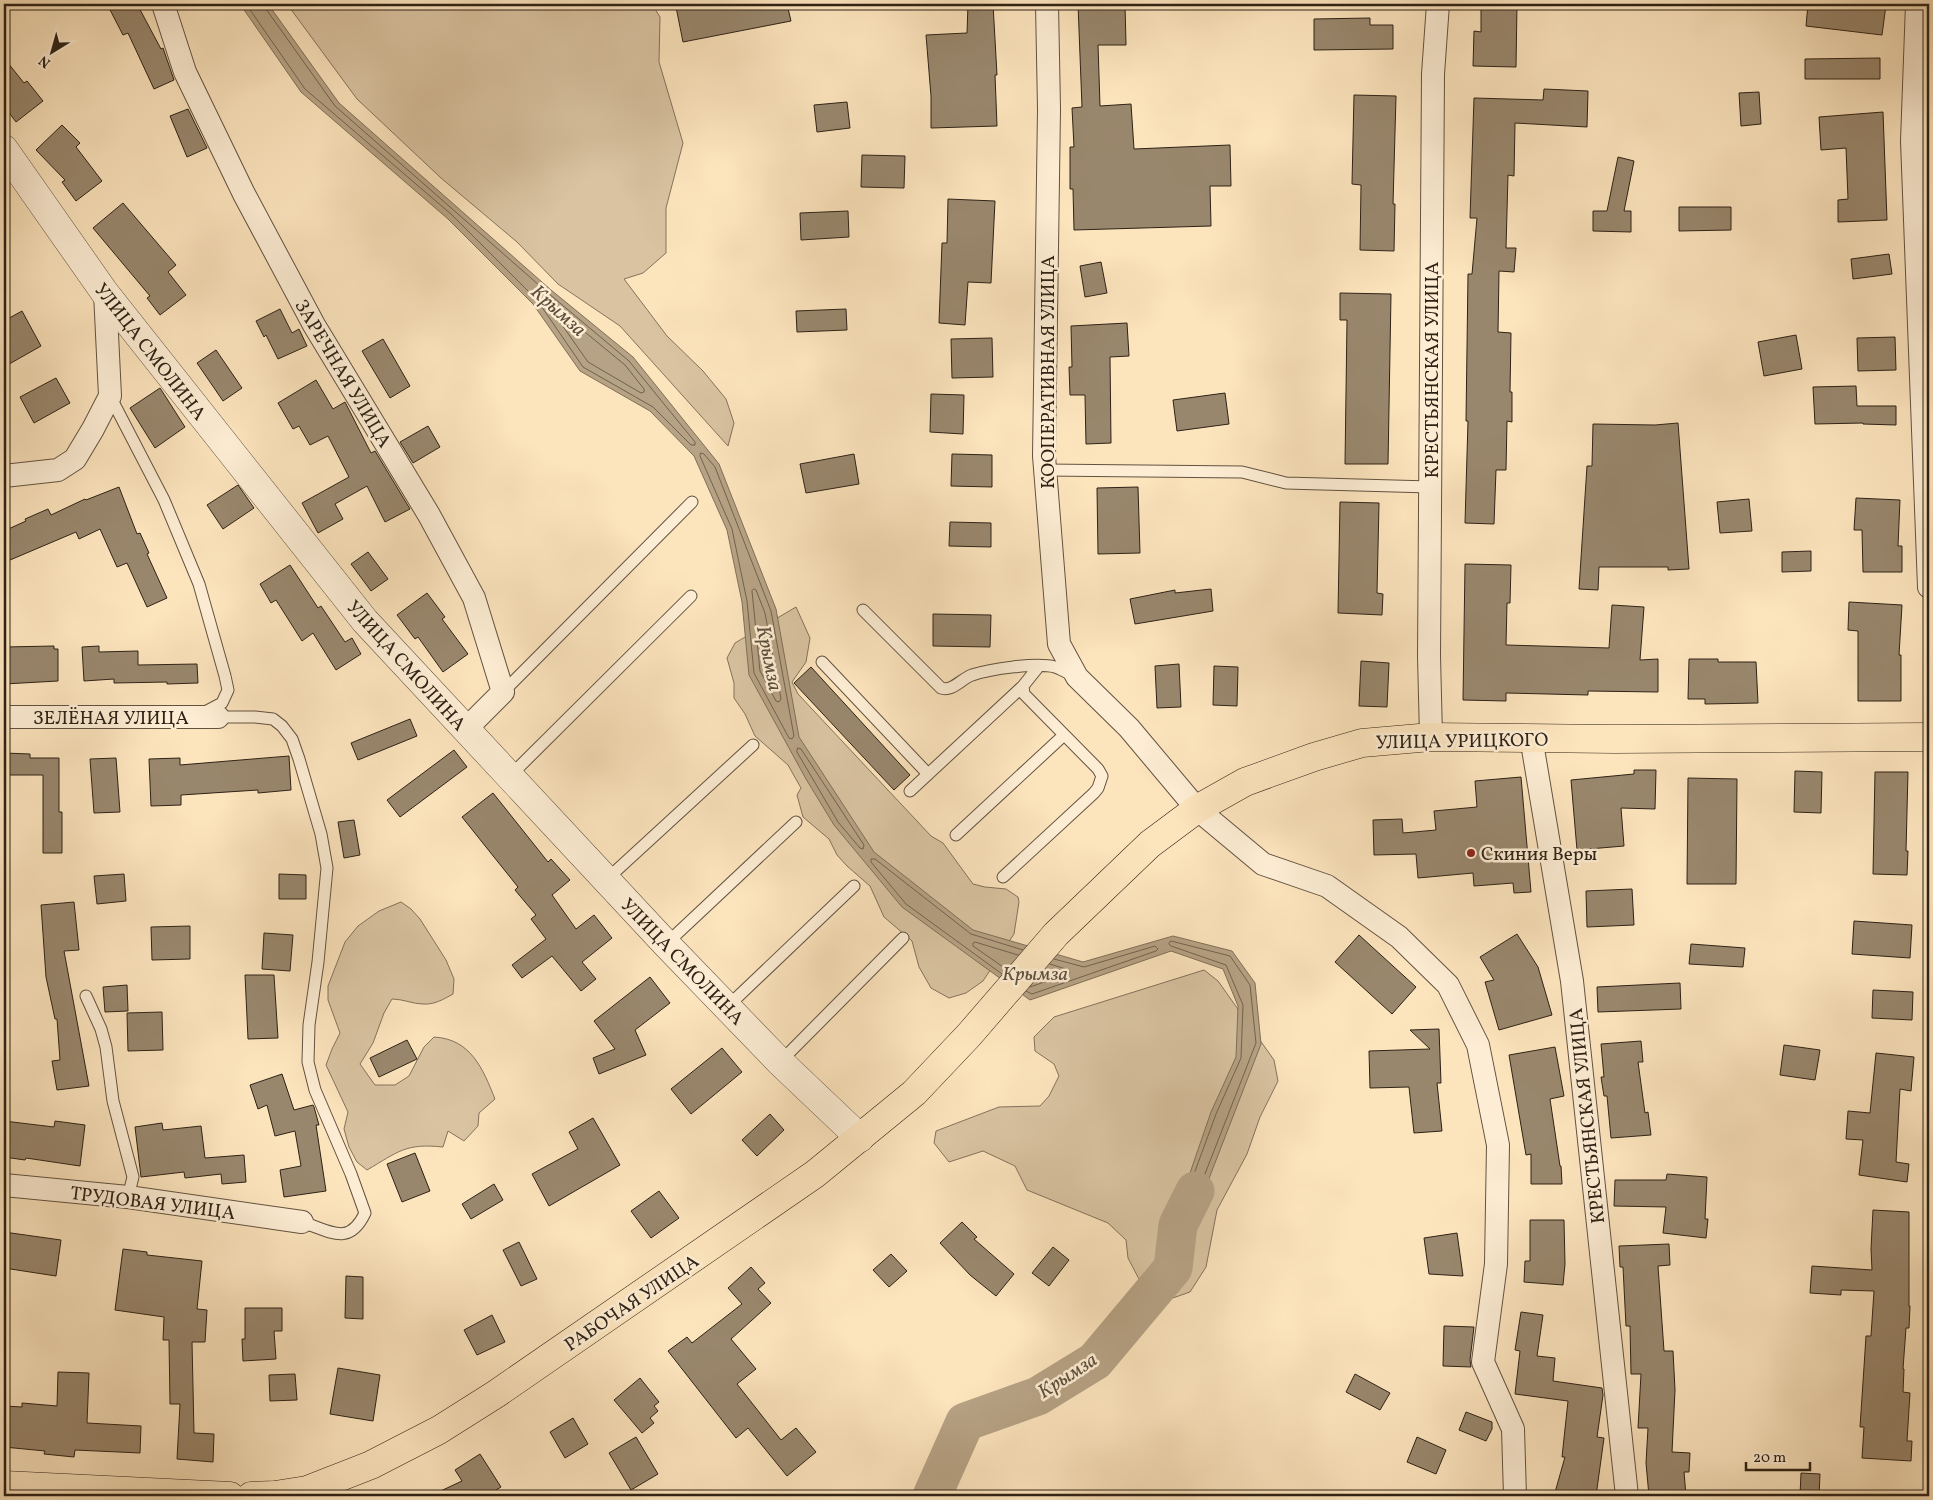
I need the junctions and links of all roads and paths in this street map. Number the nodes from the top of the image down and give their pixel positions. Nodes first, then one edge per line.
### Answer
1 (163, 4) edge
2 (1047, 4) edge
3 (1438, 4) edge
4 (1917, 4) edge
5 (4, 149) edge
6 (105, 293) junction
7 (110, 396) junction
8 (1045, 470) junction
9 (4, 476) edge
10 (1430, 487) junction
11 (692, 502) dead end
12 (1928, 526) edge
13 (1929, 587) edge
14 (691, 596) dead end
15 (863, 610) dead end
16 (822, 662) dead end
17 (1039, 666) junction
18 (1077, 677) junction
19 (1024, 686) junction
20 (503, 692) junction
21 (4, 717) edge
22 (195, 717) junction
23 (218, 717) joint
24 (465, 730) junction
25 (1064, 735) junction
26 (1430, 737) junction
27 (1531, 737) junction
28 (1929, 737) edge
29 (753, 745) dead end
30 (928, 774) junction
31 (509, 777) junction
32 (910, 791) dead end
33 (1197, 809) junction
34 (796, 822) dead end
35 (956, 835) dead end
36 (1003, 877) dead end
37 (606, 880) junction
38 (854, 886) dead end
39 (903, 938) dead end
40 (666, 944) junction
41 (86, 996) dead end
42 (727, 1007) junction
43 (969, 1035) joint
44 (780, 1062) junction
45 (860, 1138) junction
46 (4, 1185) edge
47 (128, 1197) junction
48 (302, 1222) joint
49 (4, 1485) edge
50 (230, 1496) edge
51 (267, 1496) edge
52 (1515, 1496) edge
53 (1627, 1496) edge

1 - 20 street, ЗАРЕЧНАЯ УЛИЦА
2 - 8 street, КООПЕРАТИВНАЯ УЛИЦА
3 - 10 street, КРЕСТЬЯНСКАЯ УЛИЦА
4 - 12 street
5 - 6 street, УЛИЦА СМОЛИНА
6 - 7 street
6 - 24 street, УЛИЦА СМОЛИНА
7 - 9 street
7 - 22 lane
8 - 10 lane
8 - 18 street, КООПЕРАТИВНАЯ УЛИЦА
10 - 26 street, КРЕСТЬЯНСКАЯ УЛИЦА
11 - 20 lane
12 - 13 street
14 - 31 lane
15 - 17 lane
16 - 30 lane
17 - 18 lane
17 - 19 lane
18 - 33 street, КООПЕРАТИВНАЯ УЛИЦА
19 - 25 lane
19 - 30 lane
20 - 24 street
21 - 22 street, ЗЕЛЁНАЯ УЛИЦА
22 - 23 street, ЗЕЛЁНАЯ УЛИЦА
23 - 48 lane
24 - 31 street, УЛИЦА СМОЛИНА
25 - 35 lane
25 - 36 lane
26 - 27 main road, УЛИЦА УРИЦКОГО
26 - 33 main road, УЛИЦА УРИЦКОГО
27 - 28 main road, УЛИЦА УРИЦКОГО
27 - 53 street, КРЕСТЬЯНСКАЯ УЛИЦА
29 - 37 lane
30 - 32 lane
31 - 37 street, УЛИЦА СМОЛИНА
33 - 43 main road, УЛИЦА УРИЦКОГО
33 - 52 street, КООПЕРАТИВНАЯ УЛИЦА
34 - 40 lane
37 - 40 street, УЛИЦА СМОЛИНА
38 - 42 lane
39 - 44 lane
40 - 42 street, УЛИЦА СМОЛИНА
41 - 47 lane
42 - 44 street, УЛИЦА СМОЛИНА
43 - 45 main road, РАБОЧАЯ УЛИЦА
44 - 45 street, УЛИЦА СМОЛИНА
45 - 51 main road, РАБОЧАЯ УЛИЦА
46 - 47 street, ТРУДОВАЯ УЛИЦА
47 - 48 street, ТРУДОВАЯ УЛИЦА
49 - 50 main road

